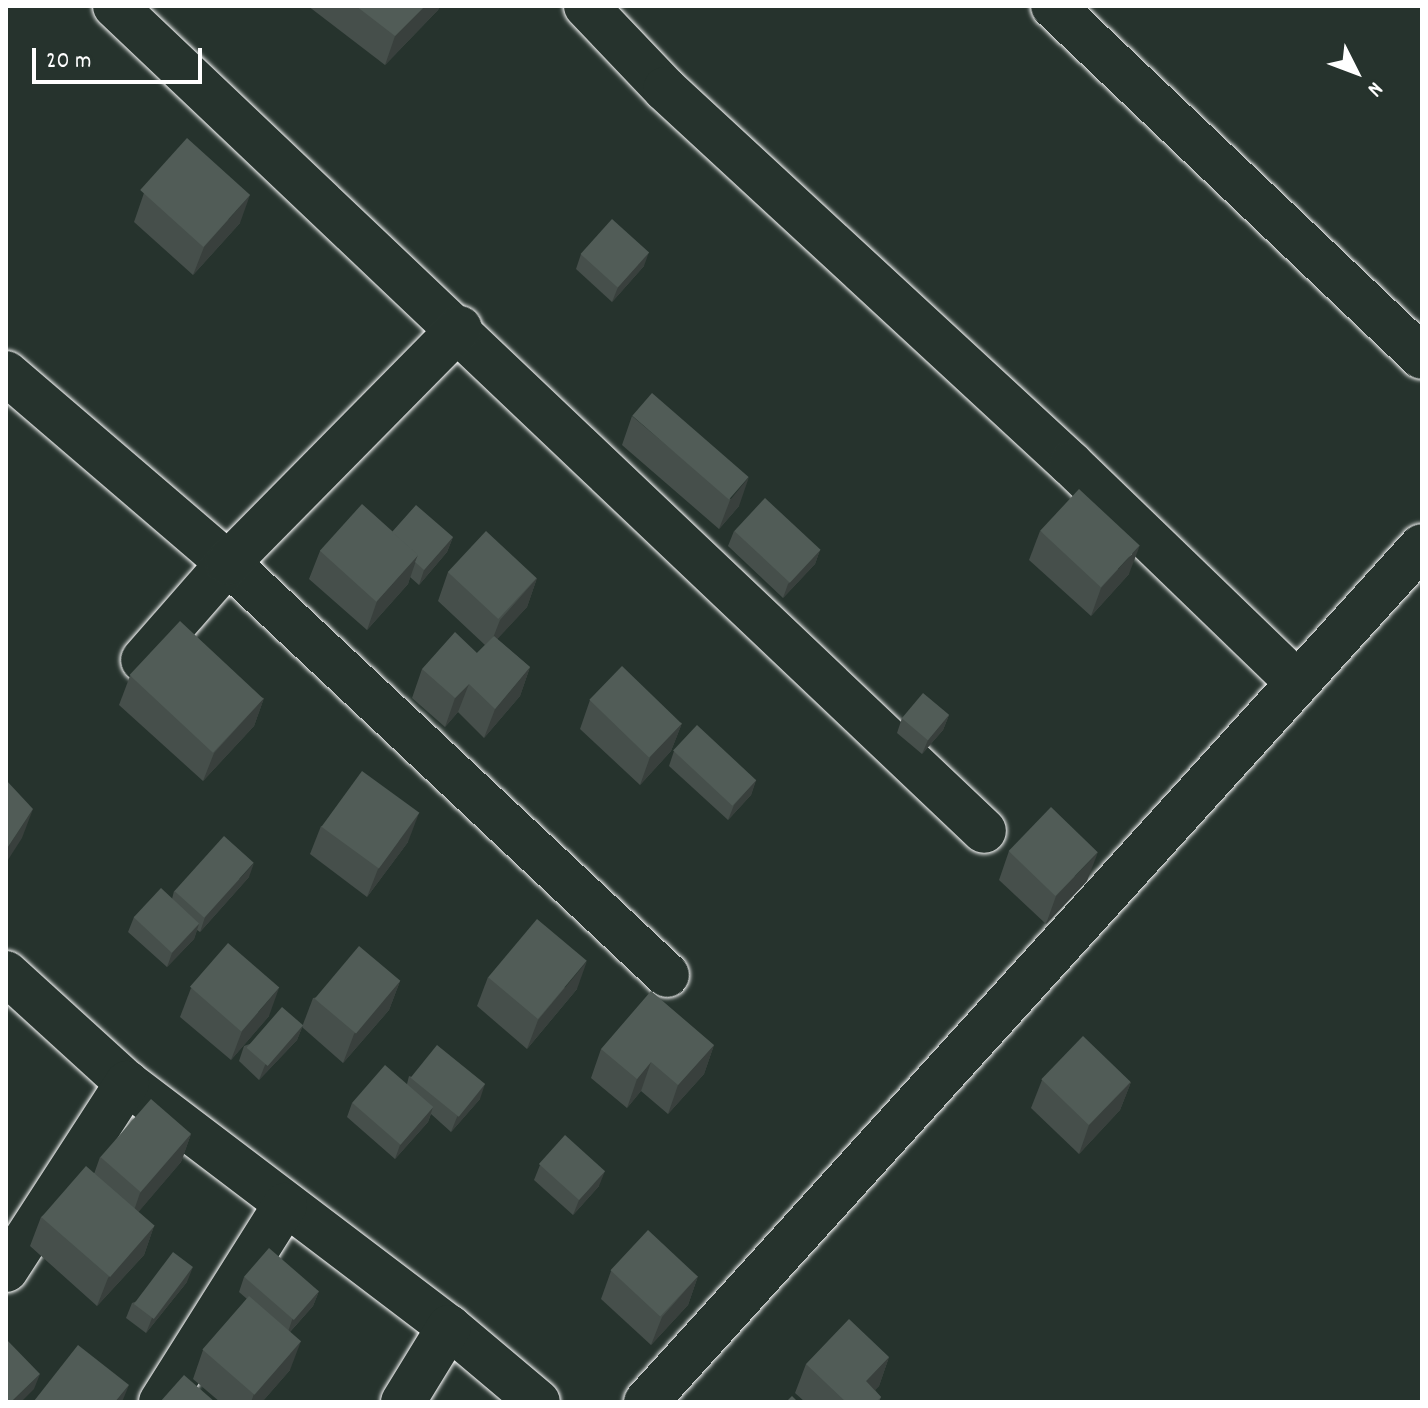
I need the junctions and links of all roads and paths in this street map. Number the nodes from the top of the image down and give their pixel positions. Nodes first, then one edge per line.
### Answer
1 (115, 6) edge
2 (586, 6) edge
3 (1053, 6) edge
4 (460, 328) junction
5 (1422, 357) edge
6 (6, 373) edge
7 (1422, 546) edge
8 (228, 563) junction
9 (143, 660) edge
10 (1298, 683) junction
11 (984, 831) dead end
12 (6, 973) edge
13 (667, 975) dead end
14 (127, 1083) junction
15 (285, 1205) junction
16 (6, 1270) edge
17 (449, 1327) junction
18 (161, 1402) edge
19 (403, 1402) edge
20 (538, 1402) edge
21 (646, 1402) edge

1 - 4 street
2 - 10 street
3 - 5 street
4 - 8 street
4 - 11 street
6 - 8 street
7 - 10 street
8 - 9 street
8 - 13 street
10 - 21 street
12 - 14 street
14 - 15 street
14 - 16 street
15 - 17 street
15 - 18 street
17 - 19 street
17 - 20 street

